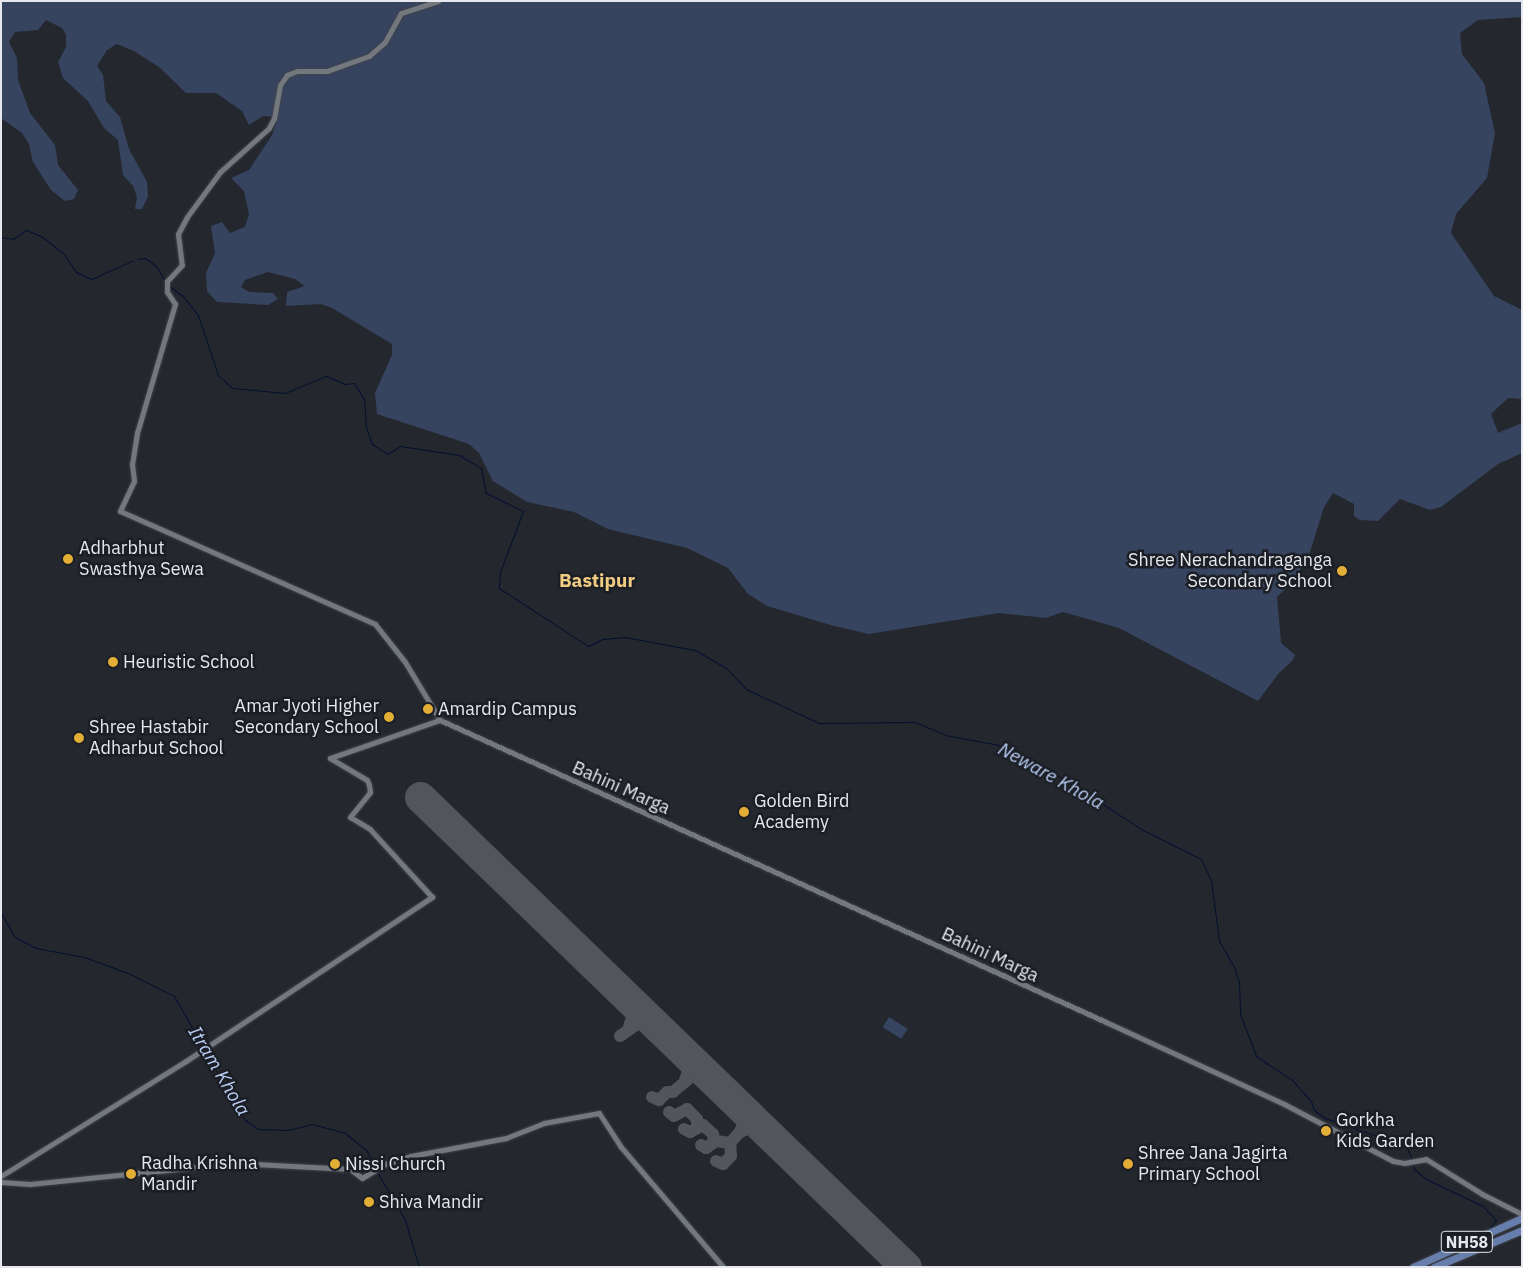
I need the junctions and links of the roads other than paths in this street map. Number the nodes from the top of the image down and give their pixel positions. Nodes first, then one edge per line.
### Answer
1 (438, 1) edge
2 (440, 720) junction
3 (1, 1176) edge
4 (1, 1182) edge
5 (1522, 1214) edge
6 (1522, 1218) edge
7 (1522, 1230) edge
8 (723, 1267) edge
9 (1413, 1267) edge
10 (1434, 1267) edge

1 - 2 street
2 - 3 street
2 - 5 street, Bahini Marga
4 - 8 street
6 - 9 main road, NH58
7 - 10 main road, NH58

